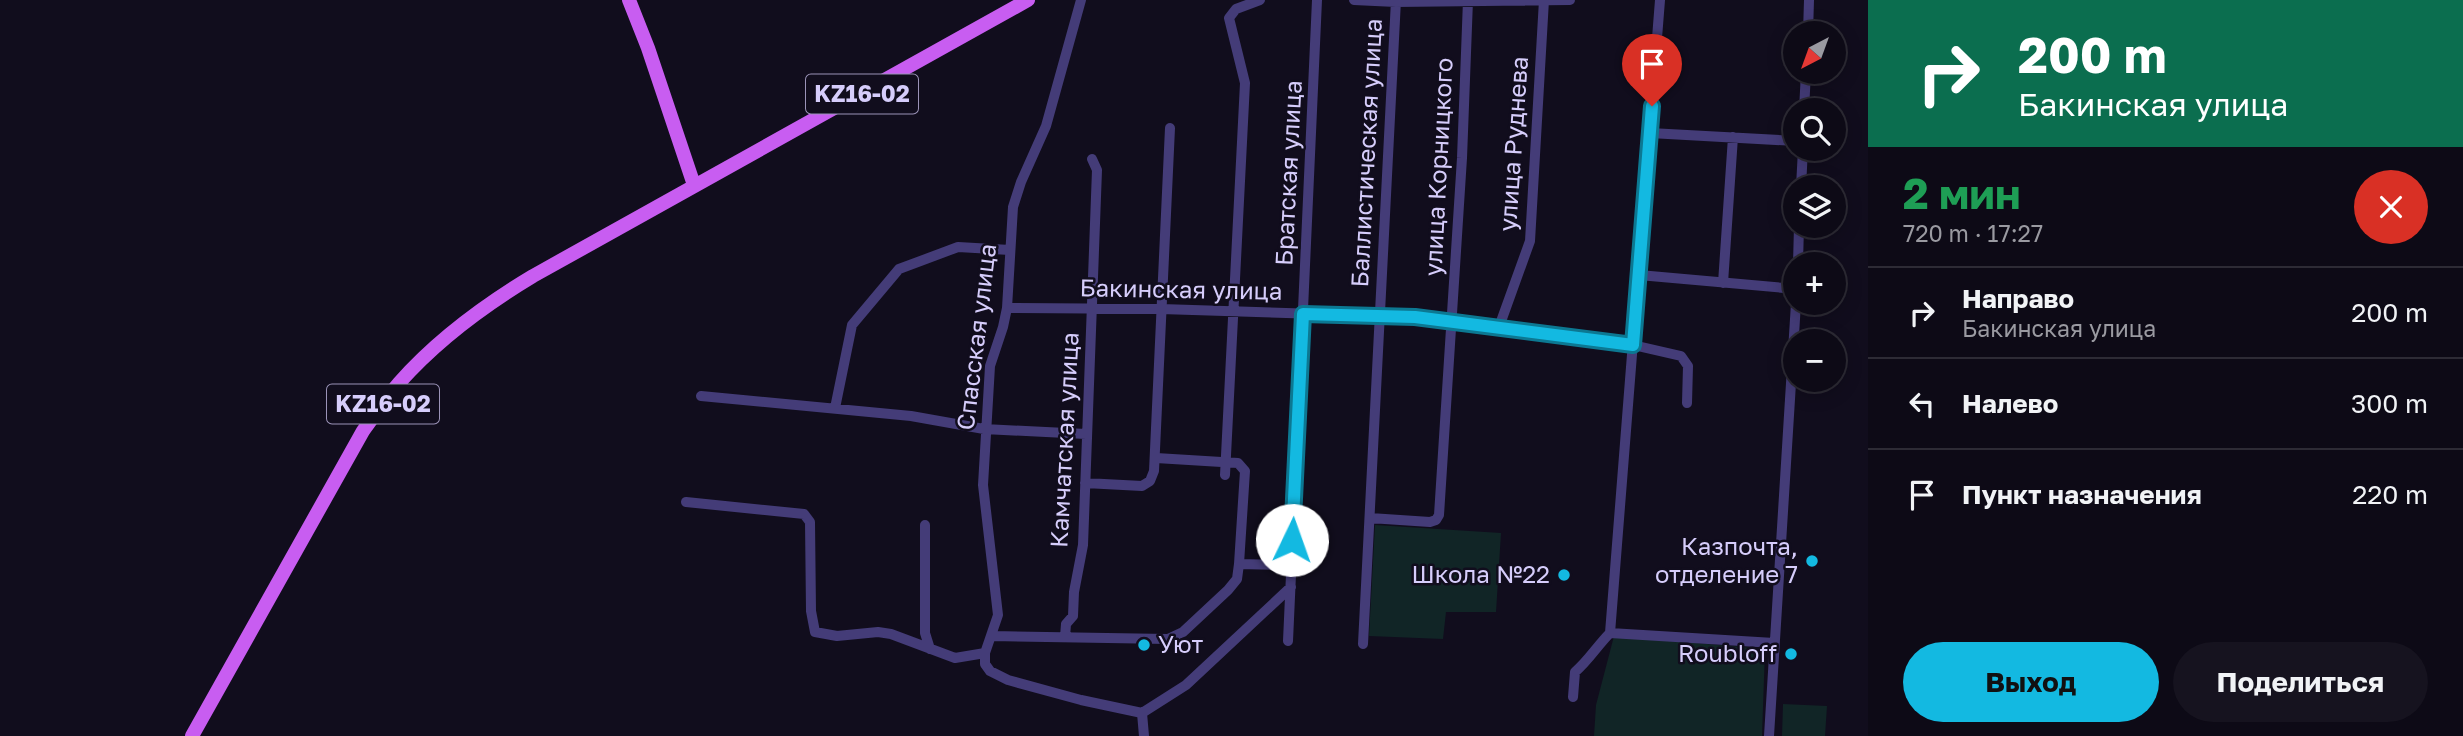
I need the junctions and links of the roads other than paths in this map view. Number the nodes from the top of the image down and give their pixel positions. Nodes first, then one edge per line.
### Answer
1 (629, 0) edge
2 (1028, 0) edge
3 (1260, 0) edge
4 (1317, 0) edge
5 (1354, 0) edge
6 (1544, 0) edge
7 (1570, 0) edge
8 (1660, 0) edge
9 (1809, 0) edge
10 (1396, 1) edge
11 (1468, 1) edge
12 (1078, 4) edge
13 (1808, 21) edge
14 (1170, 128) dead end
15 (1650, 133) junction
16 (1733, 137) junction
17 (1783, 140) edge
18 (1092, 159) dead end
19 (694, 186) junction
20 (1010, 250) junction
21 (1639, 275) junction
22 (1723, 283) junction
23 (1783, 288) edge
24 (1007, 308) junction
25 (1092, 309) junction
26 (1161, 309) junction
27 (1232, 312) junction
28 (1303, 314) junction
29 (1795, 315) edge
30 (1379, 316) junction
31 (1452, 322) junction
32 (1499, 327) junction
33 (1633, 345) junction
34 (701, 396) dead end
35 (1687, 403) dead end
36 (835, 408) junction
37 (984, 429) junction
38 (1086, 434) junction
39 (1156, 458) junction
40 (1225, 461) junction
41 (1225, 475) dead end
42 (1085, 484) junction
43 (686, 502) dead end
44 (1370, 518) junction
45 (925, 525) dead end
46 (1239, 564) junction
47 (1291, 565) junction
48 (1291, 587) junction
49 (1610, 633) junction
50 (992, 636) junction
51 (1065, 637) junction
52 (1289, 640) dead end
53 (1774, 643) junction
54 (1363, 644) dead end
55 (930, 649) junction
56 (985, 653) junction
57 (1573, 697) dead end
58 (1142, 713) junction
59 (1144, 732) edge
60 (192, 736) edge
61 (1769, 736) edge

1 - 19 main road
2 - 19 main road, KZ16-02
3 - 27 street
4 - 28 street, Братская улица
5 - 10 street
6 - 7 street
6 - 11 street
6 - 32 street, улица Руднева
8 - 15 street
9 - 13 street
10 - 11 street
10 - 30 street, Баллистическая улица
11 - 31 street, улица Корницкого
12 - 20 street, Спасская улица
14 - 26 street
15 - 16 street
15 - 21 street
16 - 17 street
16 - 22 street
18 - 25 street, Камчатская улица
19 - 60 main road, KZ16-02
20 - 24 street, Спасская улица
20 - 36 street
21 - 22 street
21 - 33 street
22 - 23 street
24 - 25 street, Бакинская улица
24 - 37 street, Спасская улица
25 - 26 street, Бакинская улица
25 - 38 street, Камчатская улица
26 - 27 street, Бакинская улица
26 - 39 street
27 - 28 street, Бакинская улица
27 - 40 street
28 - 30 street, Бакинская улица
28 - 47 street, Братская улица
29 - 53 street
30 - 31 street, Бакинская улица
30 - 44 street, Баллистическая улица
31 - 32 street, Бакинская улица
31 - 44 street, улица Корницкого
32 - 33 street, Бакинская улица
33 - 35 street, Бакинская улица
33 - 49 street
34 - 36 street
36 - 37 street
37 - 38 street
37 - 50 street, Спасская улица
38 - 42 street, Камчатская улица
39 - 40 street
39 - 42 street
40 - 41 street
40 - 46 street
42 - 51 street, Камчатская улица
43 - 55 street
44 - 54 street, Баллистическая улица
45 - 55 street
46 - 47 street
46 - 51 street
47 - 48 street, Братская улица
48 - 52 street, Братская улица
48 - 58 street
49 - 53 street
49 - 57 street
50 - 51 street
50 - 56 street, Спасская улица
53 - 61 street
55 - 56 street
56 - 58 street
58 - 59 street

